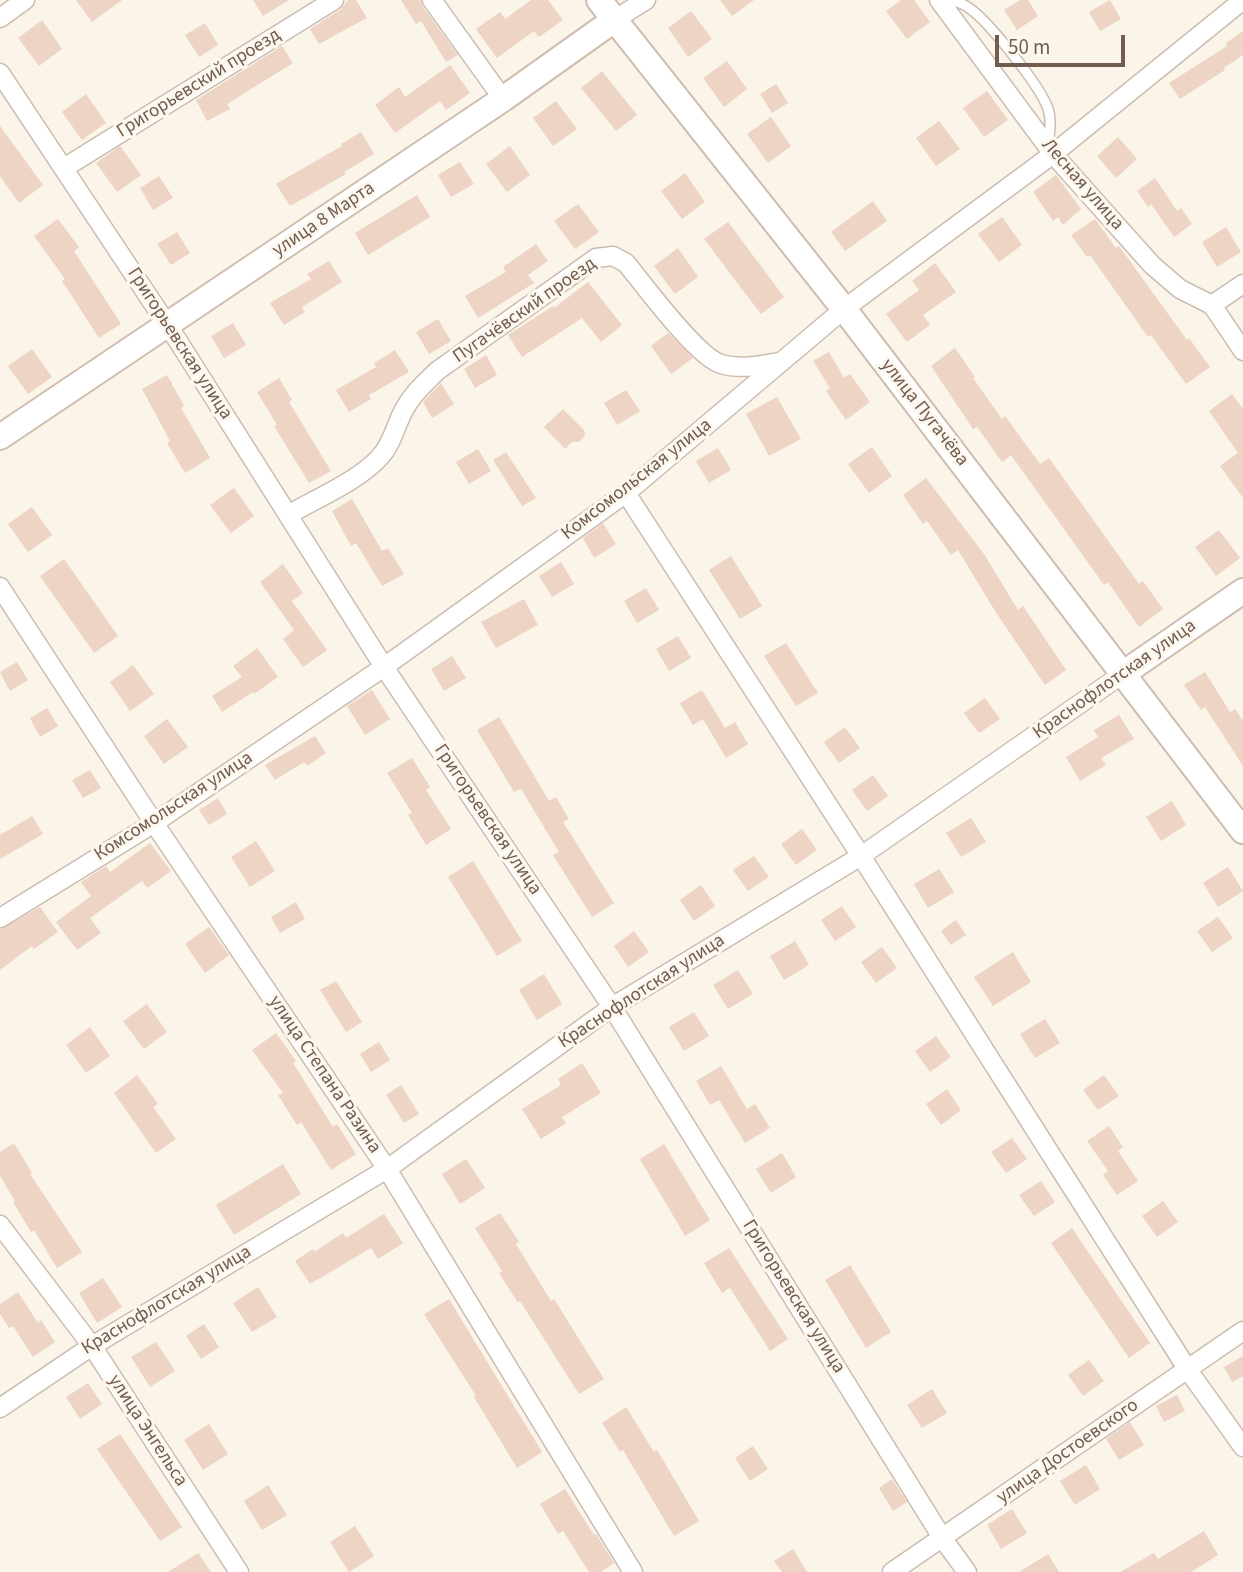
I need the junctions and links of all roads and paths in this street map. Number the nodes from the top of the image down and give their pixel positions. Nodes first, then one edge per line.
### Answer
1 (25, 0) edge
2 (334, 0) edge
3 (432, 0) edge
4 (598, 0) edge
5 (646, 0) edge
6 (939, 0) edge
7 (948, 0) edge
8 (1243, 0) edge
9 (0, 18) edge
10 (614, 20) junction
11 (0, 72) edge
12 (503, 99) junction
13 (1051, 151) junction
14 (64, 168) junction
15 (1243, 285) edge
16 (1212, 305) junction
17 (844, 309) junction
18 (168, 326) junction
19 (1243, 351) edge
20 (780, 362) junction
21 (0, 437) edge
22 (626, 493) junction
23 (288, 515) junction
24 (0, 587) edge
25 (1243, 591) edge
26 (384, 667) junction
27 (1124, 673) junction
28 (154, 823) junction
29 (1243, 831) edge
30 (861, 856) junction
31 (2, 911) edge
32 (612, 1007) junction
33 (387, 1169) junction
34 (0, 1225) edge
35 (1243, 1331) edge
36 (92, 1346) junction
37 (1188, 1370) junction
38 (0, 1408) edge
39 (1243, 1447) edge
40 (943, 1539) junction
41 (239, 1572) edge
42 (634, 1572) edge
43 (892, 1572) edge
44 (967, 1572) edge

1 - 9 street
2 - 14 street, Григорьевский проезд
3 - 12 street
4 - 10 main road, улица Пугачёва
5 - 10 street, улица 8 Марта
6 - 13 street, Лесная улица
7 - 13 lane
8 - 13 street, Комсомольская улица
10 - 12 main road, улица 8 Марта
10 - 17 main road, улица Пугачёва
11 - 14 street, Григорьевская улица
12 - 18 main road, улица 8 Марта
13 - 16 street, Лесная улица
13 - 17 street, Комсомольская улица
14 - 18 street, Григорьевская улица
15 - 16 street
16 - 19 street, Лесная улица
17 - 20 street, Комсомольская улица
17 - 27 main road, улица Пугачёва
18 - 21 main road, улица 8 Марта
18 - 23 street, Григорьевская улица
20 - 22 street, Комсомольская улица
20 - 23 street, Пугачёвский проезд
22 - 26 street, Комсомольская улица
22 - 30 street
23 - 26 street, Григорьевская улица
24 - 28 street, улица Степана Разина
25 - 27 main road, Краснофлотская улица
26 - 28 street, Комсомольская улица
26 - 32 street, Григорьевская улица
27 - 29 main road, улица Пугачёва
27 - 30 street, Краснофлотская улица
28 - 31 street, Комсомольская улица
28 - 33 street, улица Степана Разина
30 - 32 street, Краснофлотская улица
30 - 37 street
32 - 33 street, Краснофлотская улица
32 - 40 street, Григорьевская улица
33 - 36 street, Краснофлотская улица
33 - 42 street, улица Степана Разина
34 - 36 street, улица Энгельса
35 - 37 street, улица Достоевского
36 - 38 street, Краснофлотская улица
36 - 41 street, улица Энгельса
37 - 39 street
37 - 40 street, улица Достоевского
40 - 43 street, улица Достоевского
40 - 44 street, Григорьевская улица

